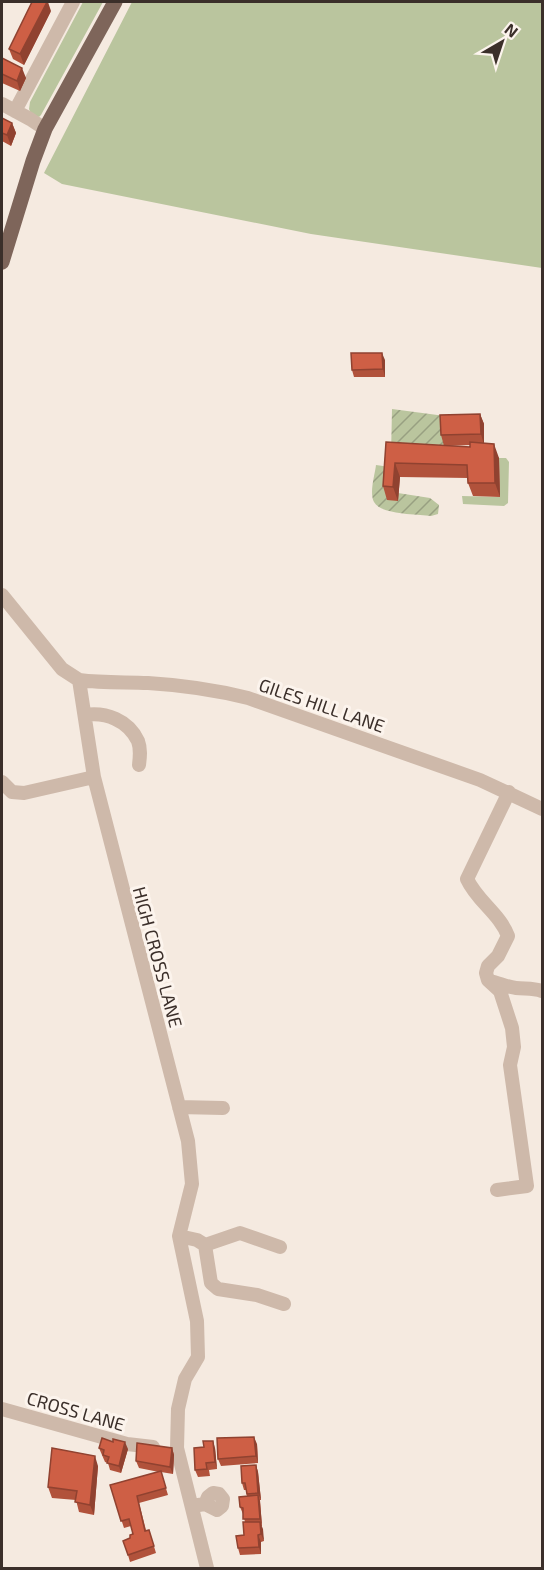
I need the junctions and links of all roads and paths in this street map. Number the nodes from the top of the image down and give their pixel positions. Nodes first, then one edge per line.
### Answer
1 (73, 2) edge
2 (115, 2) edge
3 (2, 104) edge
4 (15, 111) junction
5 (45, 129) junction
6 (2, 262) edge
7 (2, 595) edge
8 (79, 680) junction
9 (85, 715) junction
10 (139, 765) dead end
11 (94, 777) junction
12 (2, 783) edge
13 (509, 792) junction
14 (543, 809) edge
15 (488, 980) junction
16 (543, 991) edge
17 (179, 1107) junction
18 (223, 1108) dead end
19 (497, 1190) dead end
20 (178, 1236) junction
21 (206, 1245) junction
22 (280, 1247) dead end
23 (284, 1304) dead end
24 (2, 1409) edge
25 (177, 1448) junction
26 (207, 1569) edge

1 - 4 street
2 - 5 main road
3 - 4 street
4 - 5 street
5 - 6 main road
7 - 8 street
8 - 9 street, HIGH CROSS LANE
8 - 13 street, GILES HILL LANE
9 - 10 street
9 - 11 street, HIGH CROSS LANE
11 - 12 street
11 - 17 street, HIGH CROSS LANE
13 - 14 street, GILES HILL LANE
13 - 15 street
15 - 16 street
15 - 19 street
17 - 18 street
17 - 20 street, HIGH CROSS LANE
20 - 21 street
20 - 25 street, HIGH CROSS LANE
21 - 22 street
21 - 23 street
24 - 25 street, CROSS LANE
25 - 26 street

